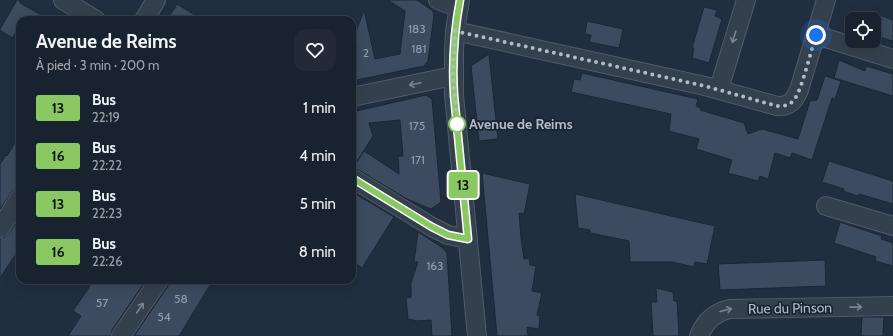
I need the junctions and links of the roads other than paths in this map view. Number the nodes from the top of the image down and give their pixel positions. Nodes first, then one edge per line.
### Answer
1 (63, 0) edge
2 (156, 0) edge
3 (438, 0) edge
4 (746, 0) edge
5 (826, 0) edge
6 (459, 4) edge
7 (89, 16) edge
8 (146, 16) edge
9 (455, 31) junction
10 (816, 35) junction
11 (893, 59) edge
12 (453, 76) junction
13 (718, 89) junction
14 (356, 96) edge
15 (356, 180) edge
16 (16, 204) edge
17 (826, 206) dead end
18 (893, 226) edge
19 (0, 228) edge
20 (468, 239) junction
21 (156, 284) edge
22 (893, 306) edge
23 (122, 336) edge
24 (477, 336) edge
25 (699, 336) edge

1 - 7 street
2 - 8 street
3 - 6 street
4 -> 13 street
5 - 10 street
6 - 9 street
9 - 12 street
9 - 13 street
10 - 11 street
10 - 13 street
12 -> 14 street
12 - 20 street
15 - 20 street
16 - 19 street
17 - 18 street
20 - 24 street
23 -> 21 street
25 -> 22 street, Rue du Pinson

